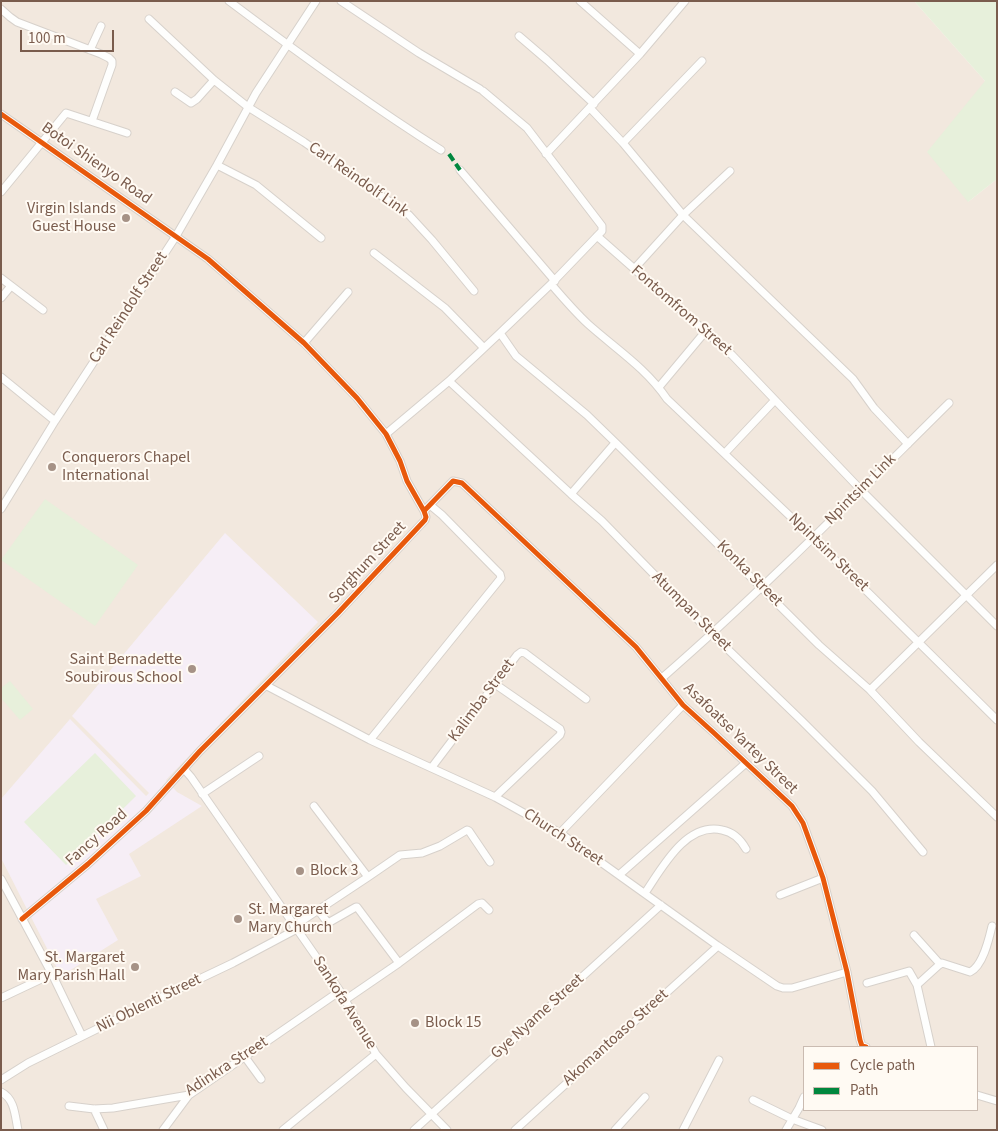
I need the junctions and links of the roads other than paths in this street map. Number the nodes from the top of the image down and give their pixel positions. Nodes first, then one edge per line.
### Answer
1 (229, 1) edge
2 (316, 1) edge
3 (341, 1) edge
4 (580, 1) edge
5 (685, 1) edge
6 (1, 8) edge
7 (149, 19) dead end
8 (101, 26) dead end
9 (519, 36) dead end
10 (288, 45) junction
11 (90, 50) junction
12 (640, 54) junction
13 (702, 61) dead end
14 (214, 80) junction
15 (175, 92) dead end
16 (592, 106) junction
17 (248, 107) junction
18 (1, 114) edge
19 (92, 121) junction
20 (127, 133) dead end
21 (42, 141) junction
22 (623, 143) junction
23 (441, 150) dead end
24 (546, 154) junction
25 (217, 165) junction
26 (460, 170) dead end
27 (730, 171) dead end
28 (1, 192) edge
29 (683, 215) junction
30 (176, 236) junction
31 (597, 236) junction
32 (321, 238) dead end
33 (374, 253) dead end
34 (634, 270) junction
35 (1, 278) edge
36 (553, 283) junction
37 (11, 286) junction
38 (474, 291) dead end
39 (348, 292) dead end
40 (1, 298) edge
41 (43, 310) dead end
42 (705, 332) junction
43 (500, 334) junction
44 (304, 343) junction
45 (484, 348) junction
46 (1, 376) edge
47 (449, 381) junction
48 (659, 387) junction
49 (775, 400) junction
50 (949, 402) dead end
51 (55, 421) junction
52 (386, 434) junction
53 (615, 443) junction
54 (908, 444) junction
55 (725, 453) junction
56 (861, 490) junction
57 (571, 494) junction
58 (430, 505) junction
59 (1, 510) edge
60 (424, 511) junction
61 (814, 538) junction
62 (997, 565) edge
63 (762, 586) junction
64 (966, 596) junction
65 (997, 626) edge
66 (712, 634) junction
67 (918, 644) junction
68 (662, 678) junction
69 (495, 684) junction
70 (266, 686) junction
71 (870, 690) junction
72 (586, 699) dead end
73 (683, 705) junction
74 (997, 720) edge
75 (370, 740) junction
76 (259, 756) dead end
77 (746, 763) junction
78 (432, 767) junction
79 (184, 769) junction
80 (202, 794) junction
81 (496, 797) junction
82 (314, 806) dead end
83 (997, 817) edge
84 (560, 833) junction
85 (746, 849) dead end
86 (923, 852) dead end
87 (490, 862) dead end
88 (619, 875) junction
89 (368, 878) junction
90 (823, 878) junction
91 (1, 879) edge
92 (645, 893) junction
93 (780, 895) dead end
94 (661, 905) junction
95 (318, 910) junction
96 (489, 910) dead end
97 (22, 919) junction
98 (992, 926) dead end
99 (295, 927) junction
100 (914, 935) dead end
101 (718, 946) junction
102 (399, 963) junction
103 (940, 964) junction
104 (847, 972) junction
105 (52, 974) junction
106 (867, 983) dead end
107 (917, 985) junction
108 (340, 991) junction
109 (1, 998) edge
110 (345, 1000) junction
111 (82, 1036) junction
112 (863, 1046) edge
113 (931, 1046) edge
114 (376, 1054) junction
115 (245, 1057) junction
116 (719, 1060) dead end
117 (261, 1079) dead end
118 (1, 1080) edge
119 (1, 1092) edge
120 (978, 1095) edge
121 (189, 1096) junction
122 (645, 1097) dead end
123 (803, 1099) edge
124 (752, 1100) dead end
125 (997, 1101) edge
126 (69, 1106) dead end
127 (94, 1109) junction
128 (431, 1114) junction
129 (792, 1119) junction
130 (18, 1130) edge
131 (104, 1130) edge
132 (163, 1130) edge
133 (283, 1130) edge
134 (414, 1130) edge
135 (447, 1130) edge
136 (515, 1130) edge
137 (615, 1130) edge
138 (683, 1130) edge
139 (786, 1130) edge
140 (822, 1130) edge

1 - 10 street
2 - 10 street, Carl Reindolf Street
3 - 24 street
4 - 12 street
5 - 12 street
6 - 11 street
7 - 14 street, Carl Reindolf Link
8 - 11 street
9 - 16 street
10 - 17 street, Carl Reindolf Street
10 - 23 street
11 - 19 street
12 - 16 street
13 - 22 street
14 - 15 street
14 - 17 street, Carl Reindolf Link
16 - 22 street
16 - 24 street
17 - 25 street, Carl Reindolf Street
17 - 38 street, Carl Reindolf Link
18 - 21 street, Botoi Shienyo Road
19 - 20 street
19 - 21 street
21 - 28 street
21 - 30 street, Botoi Shienyo Road
22 - 29 street
24 - 31 street
25 - 30 street, Carl Reindolf Street
25 - 32 street
26 - 36 street, Npintsim Street
27 - 29 street
29 - 34 street
29 - 54 street
30 - 44 street, Sorghum Street
30 - 51 street, Carl Reindolf Street
31 - 34 street, Fontomfrom Street
31 - 36 street
33 - 45 street
34 - 42 street, Fontomfrom Street
35 - 37 street
36 - 43 street
36 - 48 street, Npintsim Street
37 - 40 street
37 - 41 street
39 - 44 street
42 - 48 street
42 - 49 street, Fontomfrom Street
43 - 45 street
43 - 53 street, Konka Street
44 - 52 street, Sorghum Street
45 - 47 street
46 - 51 street
47 - 52 street
47 - 57 street, Atumpan Street
48 - 55 street, Npintsim Street
49 - 55 street
49 - 56 street, Fontomfrom Street
50 - 54 street, Npintsim Link
51 - 59 street, Carl Reindolf Street
52 - 60 street, Sorghum Street
53 - 57 street
53 - 63 street, Konka Street
54 - 56 street, Npintsim Link
55 - 61 street, Npintsim Street
56 - 61 street, Npintsim Link
56 - 64 street, Fontomfrom Street
57 - 66 street, Atumpan Street
58 - 60 street, Asafoatse Yartey Street
58 - 68 street, Asafoatse Yartey Street
58 - 75 street
60 - 70 street, Sorghum Street
61 - 63 street, Npintsim Link
61 - 67 street, Npintsim Street
62 - 64 street
63 - 66 street, Npintsim Link
63 - 71 street, Konka Street
64 - 65 street, Fontomfrom Street
64 - 67 street
66 - 68 street, Npintsim Link
66 - 86 street, Atumpan Street
67 - 71 street
67 - 74 street, Npintsim Street
68 - 73 street, Asafoatse Yartey Street
69 - 72 street, Kalimba Street
69 - 78 street, Kalimba Street
69 - 81 street
70 - 75 street, Church Street
70 - 79 street, Sorghum Street
71 - 83 street, Konka Street
73 - 77 street, Asafoatse Yartey Street
73 - 84 street
75 - 78 street, Church Street
76 - 80 street
77 - 88 street
77 - 90 street, Asafoatse Yartey Street
78 - 81 street, Church Street
79 - 80 street, Sankofa Avenue
79 - 97 street, Fancy Road
80 - 99 street, Sankofa Avenue
81 - 84 street, Church Street
82 - 89 street
84 - 88 street, Church Street
85 - 92 street
87 - 89 street, Nii Oblenti Street
88 - 92 street, Church Street
89 - 95 street, Nii Oblenti Street
90 - 93 street
90 - 104 street, Asafoatse Yartey Street
91 - 97 street
92 - 94 street, Church Street
94 - 101 street, Church Street
94 - 128 street, Gye Nyame Street
95 - 99 street, Nii Oblenti Street
95 - 102 street
96 - 102 street
97 - 105 street
98 - 103 street
99 - 108 street, Sankofa Avenue
99 - 111 street, Nii Oblenti Street
100 - 103 street
101 - 104 street, Church Street
101 - 136 street, Akomantoaso Street
102 - 110 street
103 - 107 street
104 - 112 street, Asafoatse Yartey Street
105 - 109 street
105 - 111 street
106 - 107 street
107 - 113 street
108 - 110 street, Sankofa Avenue
108 - 115 street, Adinkra Street
110 - 114 street, Sankofa Avenue
111 - 118 street, Nii Oblenti Street
114 - 128 street, Sankofa Avenue
114 - 133 street
115 - 117 street
115 - 121 street, Adinkra Street
116 - 138 street
119 - 130 street
120 - 125 street
121 - 127 street, Adinkra Street
121 - 132 street
122 - 137 street
123 - 129 street
124 - 129 street
126 - 127 street, Adinkra Street
127 - 131 street
128 - 134 street, Gye Nyame Street
128 - 135 street, Sankofa Avenue
129 - 139 street
129 - 140 street

